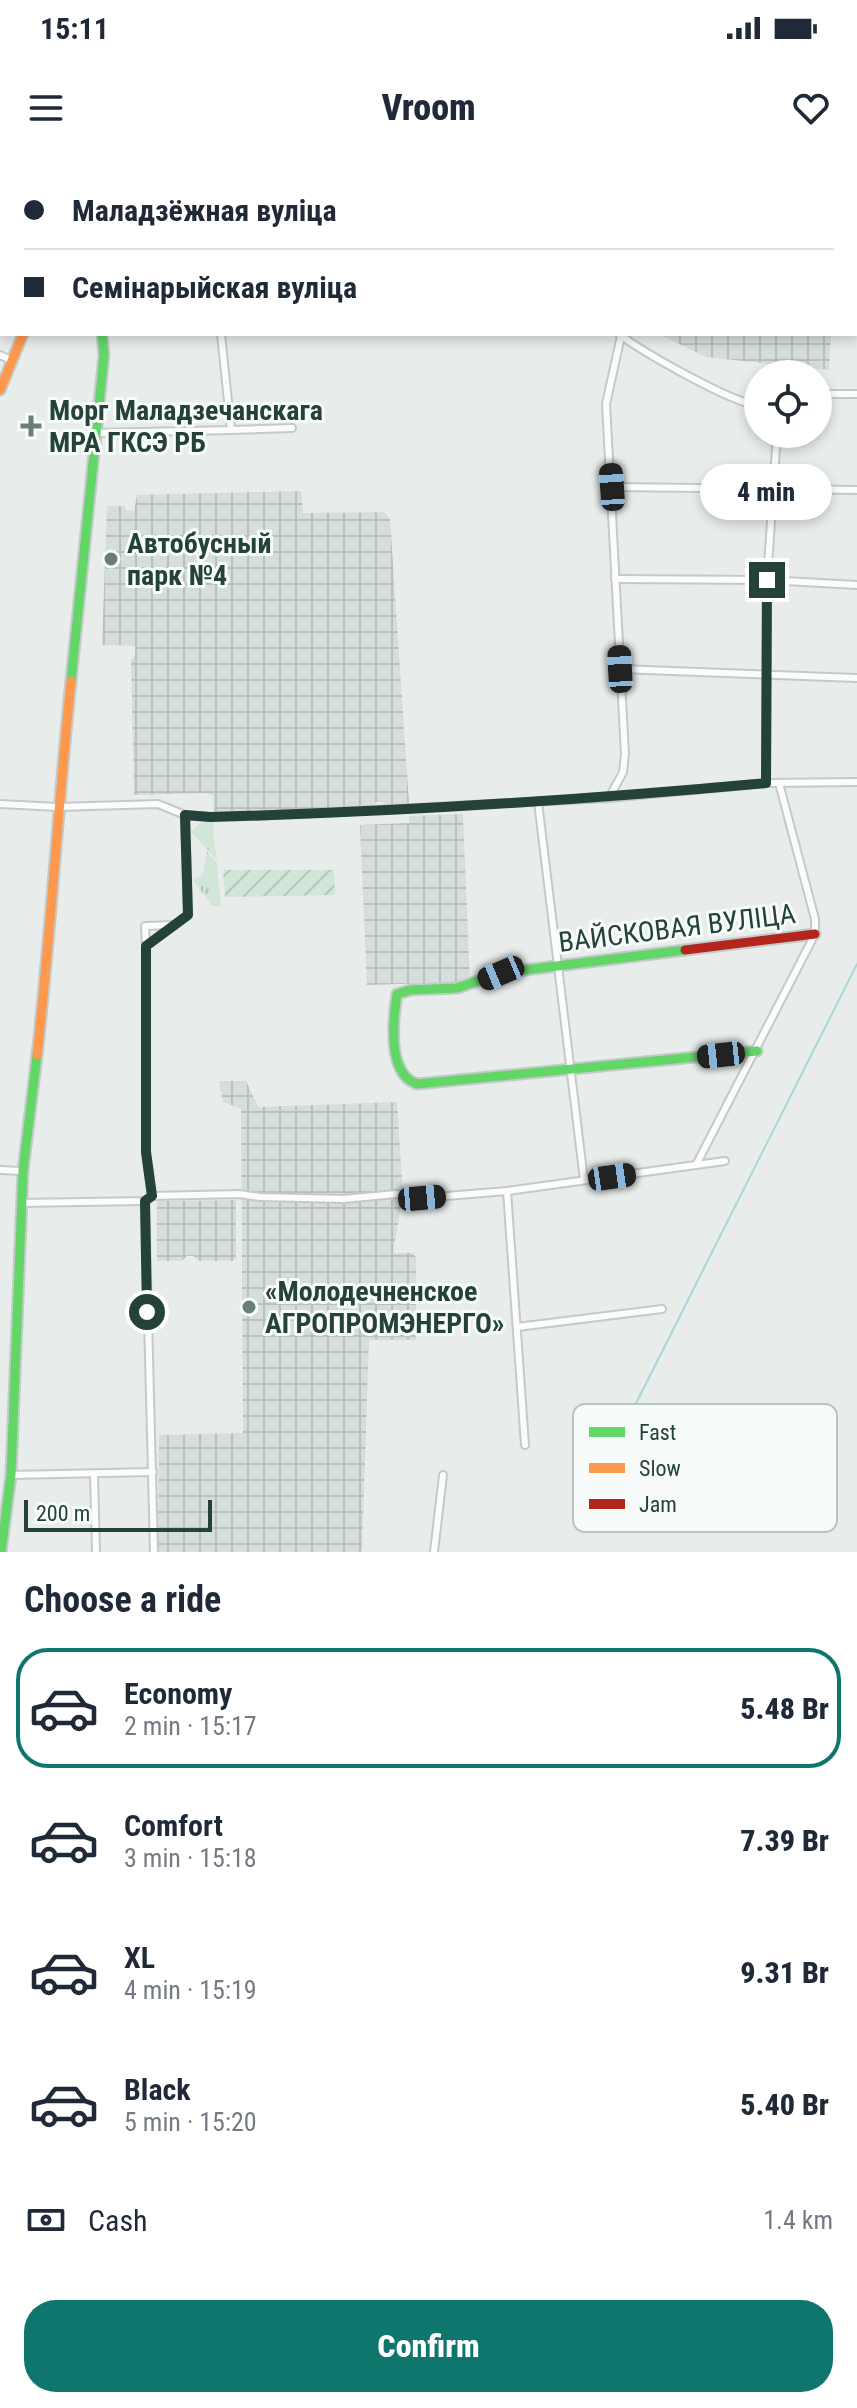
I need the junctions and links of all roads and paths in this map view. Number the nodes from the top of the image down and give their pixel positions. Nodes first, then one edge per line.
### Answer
1 (22, 336) edge
2 (102, 336) edge
3 (221, 336) edge
4 (620, 336) edge
5 (622, 336) edge
6 (0, 355) edge
7 (13, 361) junction
8 (0, 390) edge
9 (832, 394) edge
10 (857, 394) edge
11 (744, 403) edge
12 (292, 428) dead end
13 (231, 430) junction
14 (97, 433) junction
15 (776, 448) edge
16 (612, 487) junction
17 (774, 488) junction
18 (857, 490) edge
19 (615, 579) junction
20 (767, 580) junction
21 (857, 585) edge
22 (620, 669) junction
23 (766, 675) junction
24 (857, 678) edge
25 (857, 782) edge
26 (766, 783) junction
27 (779, 783) junction
28 (609, 798) junction
29 (538, 802) junction
30 (0, 804) edge
31 (58, 807) junction
32 (185, 815) junction
33 (174, 925) junction
34 (815, 934) junction
35 (146, 946) junction
36 (558, 964) junction
37 (757, 1051) junction
38 (571, 1070) junction
39 (725, 1161) dead end
40 (696, 1165) junction
41 (0, 1170) edge
42 (23, 1171) junction
43 (584, 1180) junction
44 (507, 1191) junction
45 (152, 1196) junction
46 (145, 1201) junction
47 (21, 1203) junction
48 (662, 1309) dead end
49 (517, 1327) junction
50 (525, 1445) dead end
51 (153, 1472) junction
52 (94, 1474) junction
53 (11, 1475) junction
54 (443, 1475) dead end
55 (1, 1552) edge
56 (96, 1552) edge
57 (154, 1552) edge
58 (434, 1552) edge

1 - 7 street
2 - 14 street
3 - 13 street
4 - 16 street
5 - 11 street
6 - 7 street
7 - 8 street
9 - 10 street
12 - 13 street
13 - 14 street
14 - 31 street
15 - 17 street
16 - 17 street
16 - 19 street
17 - 18 street
17 - 20 street
19 - 20 street
19 - 22 street
20 - 21 street
20 - 23 street
22 - 23 street
22 - 28 street
23 - 24 street
23 - 26 street
25 - 27 street
26 - 27 street
26 - 28 street
27 - 34 street
28 - 29 street
29 - 32 street
29 - 36 street
30 - 31 street
31 - 32 street
31 - 42 street
32 - 33 street
33 - 35 street
33 - 35 street
34 - 36 street, ВАЙСКОВАЯ ВУЛІЦА
34 - 37 street
35 - 45 street
36 - 38 street
36 - 38 street, ВАЙСКОВАЯ ВУЛІЦА
37 - 38 street
37 - 40 street
38 - 43 street
39 - 40 street
40 - 43 street
41 - 42 street
42 - 47 street
43 - 44 street
44 - 45 street
44 - 49 street
45 - 46 street
46 - 47 street
46 - 51 street
47 - 53 street
48 - 49 street
49 - 50 street
51 - 52 street
51 - 57 street
52 - 53 street
52 - 56 street
53 - 55 street
54 - 58 street

